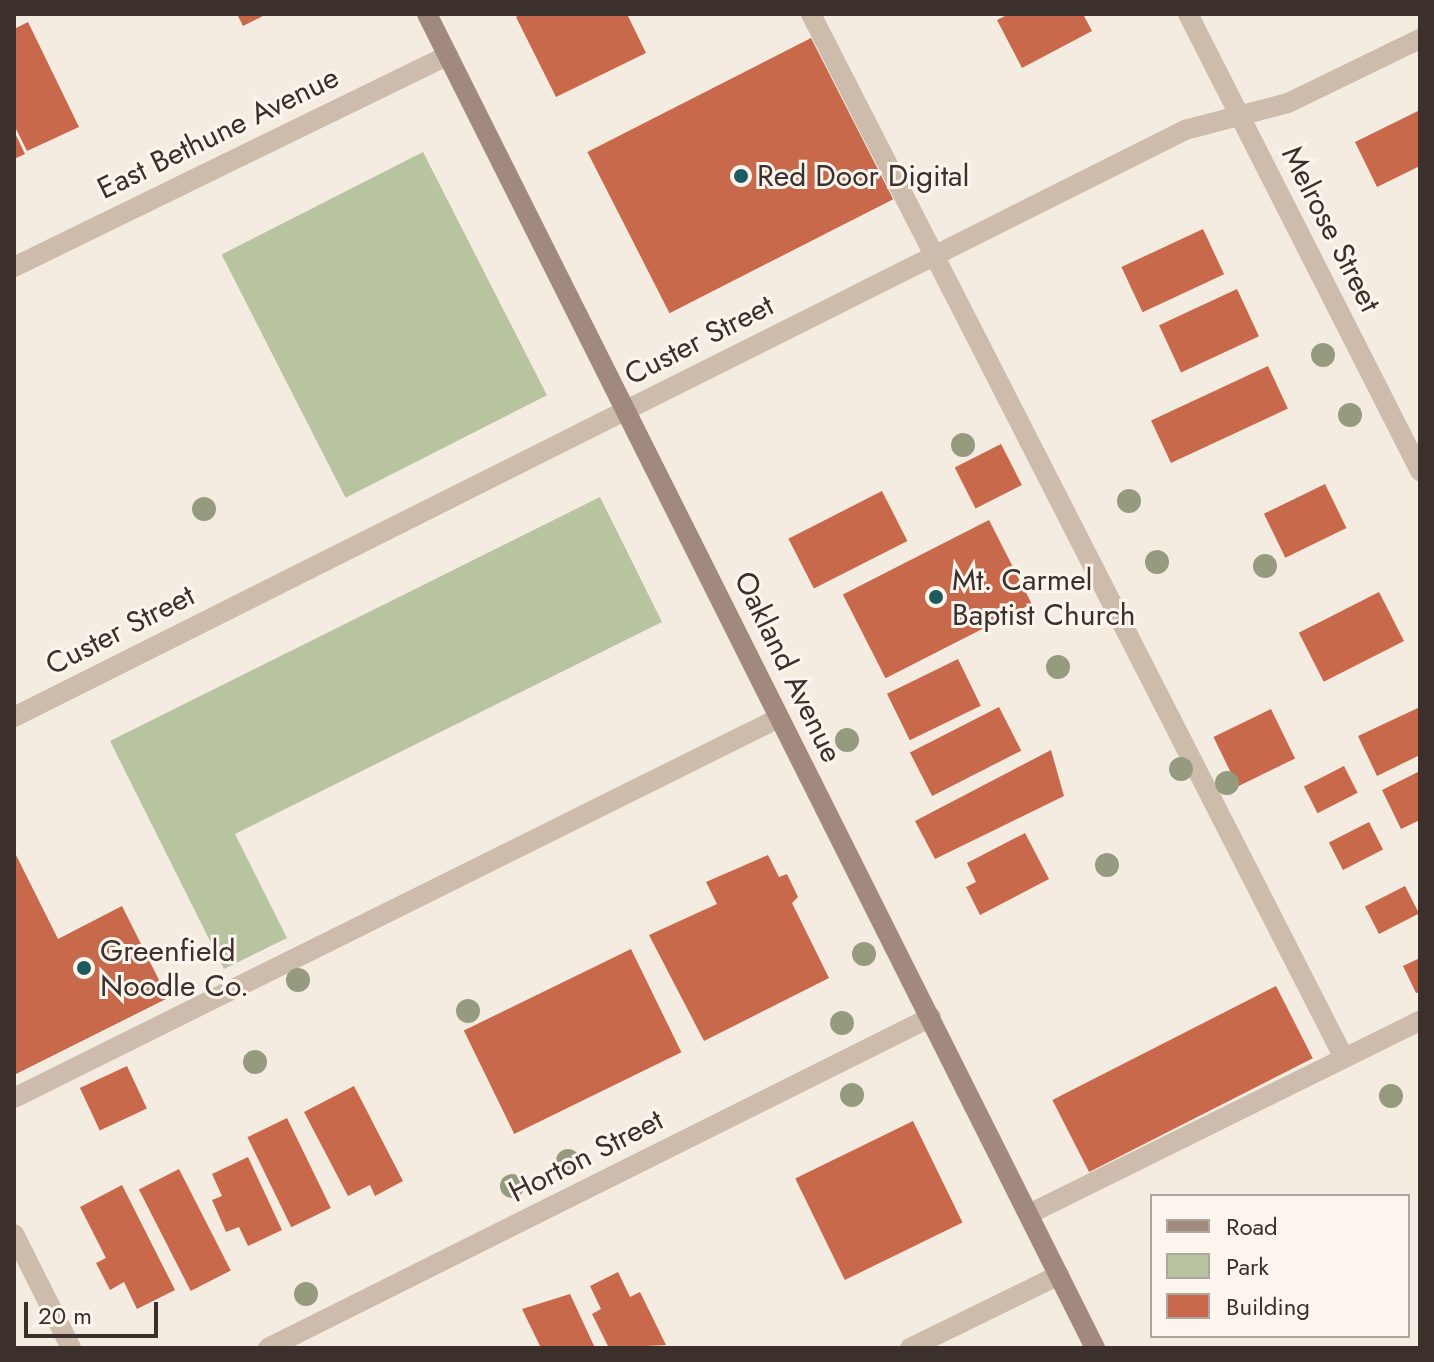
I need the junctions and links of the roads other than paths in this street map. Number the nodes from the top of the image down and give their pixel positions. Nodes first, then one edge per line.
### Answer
1 (427, 14) edge
2 (811, 14) edge
3 (1188, 14) edge
4 (1420, 39) edge
5 (448, 55) junction
6 (1239, 116) junction
7 (935, 256) junction
8 (14, 267) edge
9 (628, 410) junction
10 (1420, 471) edge
11 (14, 717) edge
12 (779, 718) junction
13 (931, 1017) junction
14 (1420, 1021) edge
15 (1344, 1058) junction
16 (14, 1098) edge
17 (1029, 1214) junction
18 (14, 1234) edge
19 (1059, 1275) junction
20 (71, 1348) edge
21 (268, 1348) edge
22 (910, 1348) edge
23 (1095, 1348) edge

1 - 5 street, Oakland Avenue
2 - 7 street
3 - 6 street, Melrose Street
4 - 6 street, Custer Street
5 - 8 street, East Bethune Avenue
5 - 9 street, Oakland Avenue
6 - 7 street, Custer Street
6 - 10 street, Melrose Street
7 - 9 street, Custer Street
7 - 15 street
9 - 11 street, Custer Street
9 - 12 street, Oakland Avenue
12 - 13 street, Oakland Avenue
12 - 16 street
13 - 17 street, Oakland Avenue
13 - 21 street, Horton Street
14 - 15 street
15 - 17 street
17 - 19 street, Oakland Avenue
18 - 20 street
19 - 22 street
19 - 23 street, Oakland Avenue

